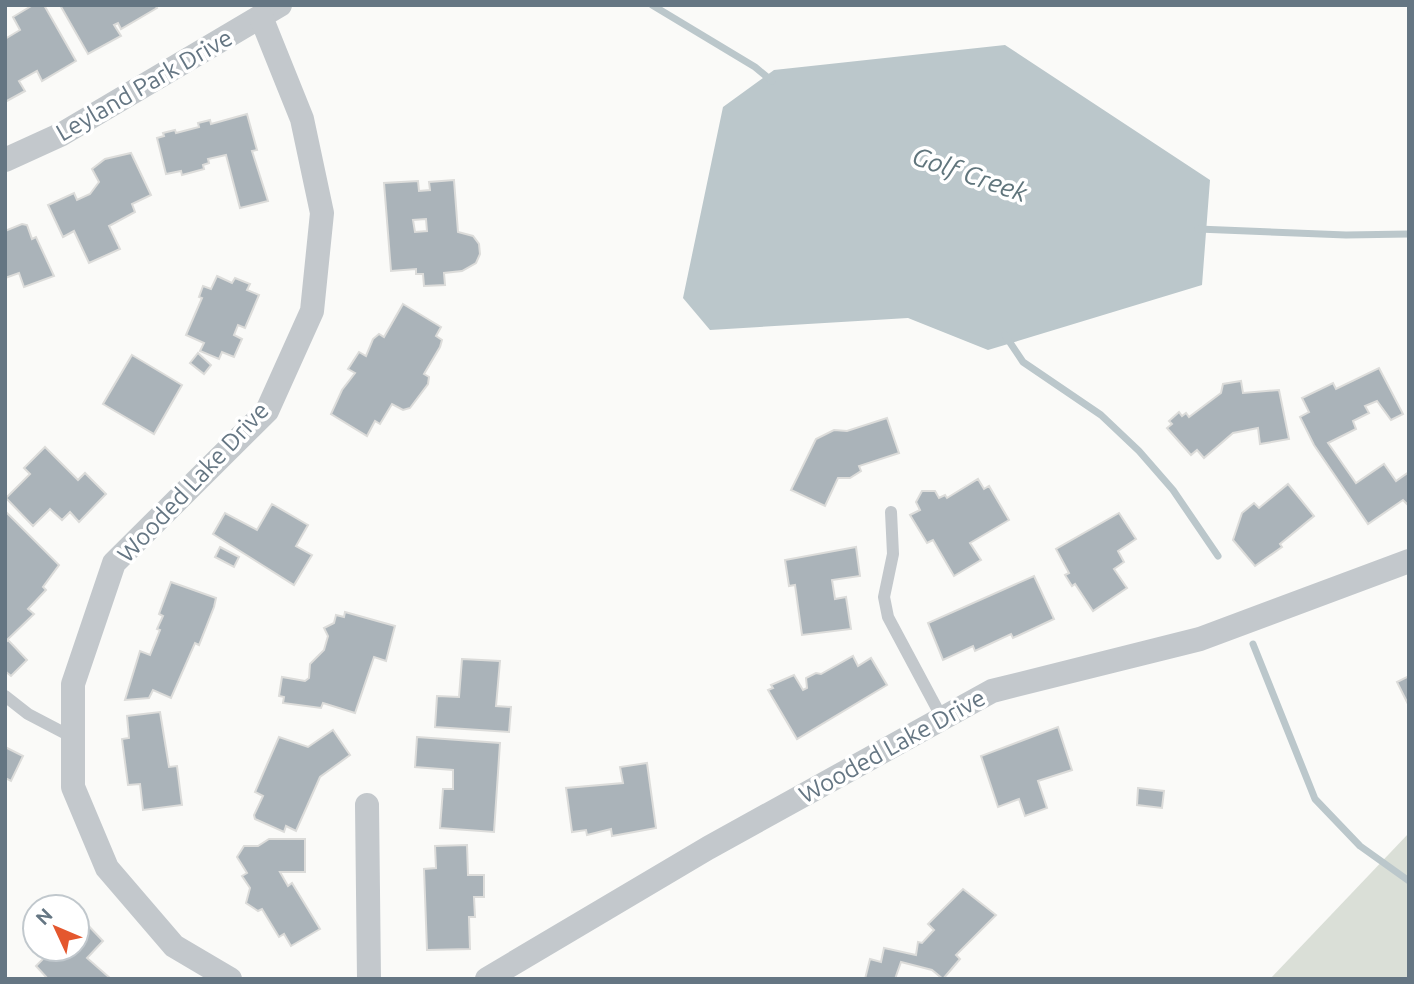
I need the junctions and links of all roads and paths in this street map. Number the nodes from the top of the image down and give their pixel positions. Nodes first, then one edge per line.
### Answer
1 (270, 11) edge
2 (5, 160) edge
3 (891, 512) dead end
4 (1409, 561) edge
5 (5, 696) edge
6 (942, 718) junction
7 (72, 737) junction
8 (367, 805) dead end
9 (230, 979) edge
10 (369, 979) edge
11 (487, 979) edge

1 - 2 street, Leyland Park Drive
1 - 7 street, Wooded Lake Drive
3 - 6 lane
4 - 6 street, Wooded Lake Drive
5 - 7 lane
6 - 11 street, Wooded Lake Drive
7 - 9 street, Wooded Lake Drive
8 - 10 street

